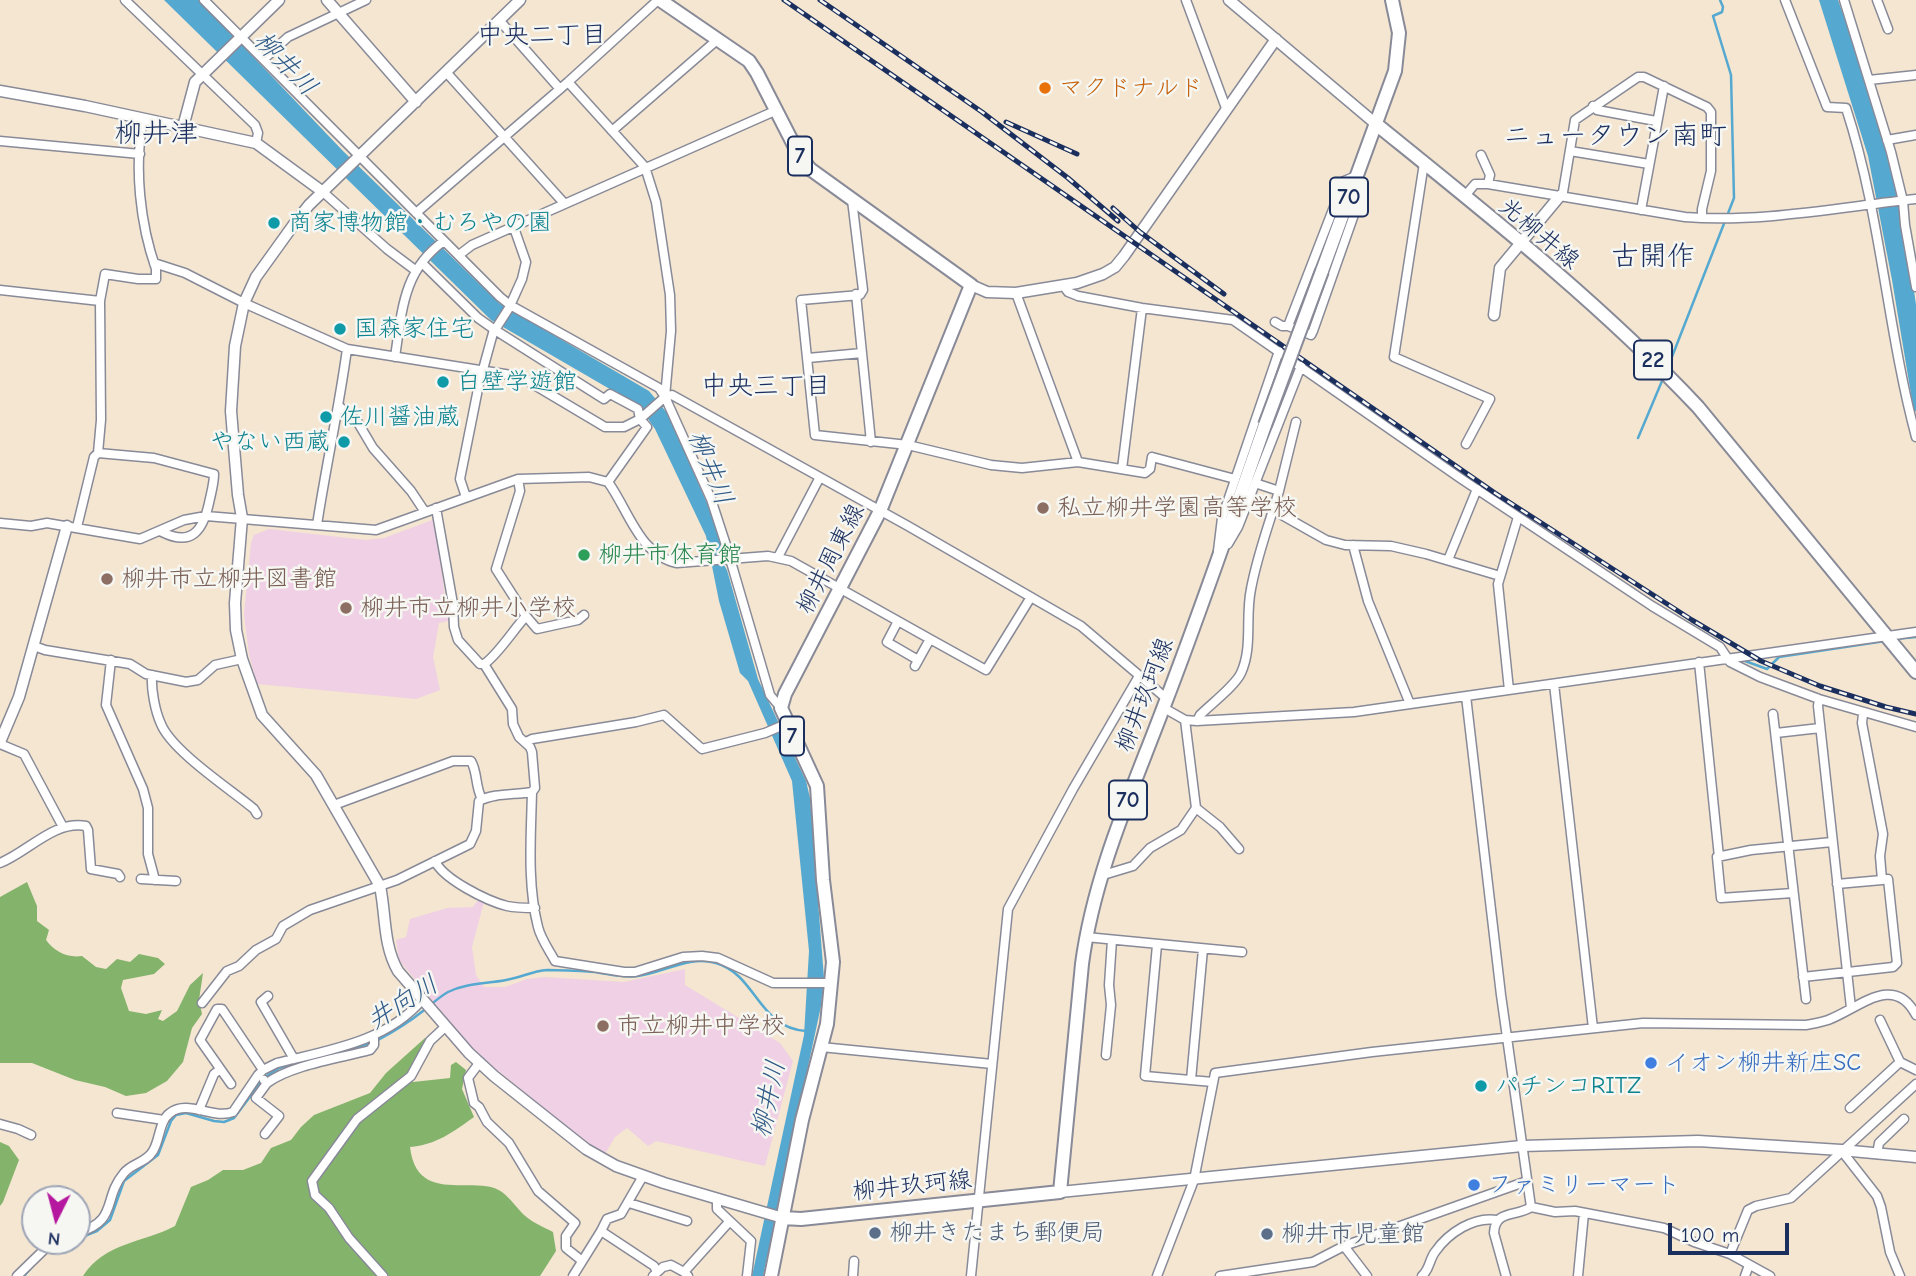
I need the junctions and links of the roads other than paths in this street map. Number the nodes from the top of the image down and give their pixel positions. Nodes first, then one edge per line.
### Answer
1 (125, 0) edge
2 (204, 0) edge
3 (279, 0) edge
4 (327, 0) edge
5 (366, 0) edge
6 (518, 0) edge
7 (659, 0) edge
8 (1186, 0) edge
9 (1230, 0) edge
10 (1392, 0) edge
11 (1785, 0) edge
12 (1844, 0) edge
13 (1877, 0) edge
14 (338, 12) junction
15 (499, 20) junction
16 (1888, 29) dead end
17 (1276, 39) junction
18 (239, 40) junction
19 (717, 40) junction
20 (264, 59) junction
21 (446, 72) junction
22 (202, 74) junction
23 (1916, 75) edge
24 (1869, 80) junction
25 (568, 82) junction
26 (1664, 86) junction
27 (560, 89) junction
28 (0, 91) edge
29 (416, 102) junction
30 (1593, 106) junction
31 (1226, 108) junction
32 (777, 110) junction
33 (143, 120) junction
34 (1656, 121) junction
35 (1376, 124) junction
36 (183, 127) junction
37 (612, 131) junction
38 (504, 135) junction
39 (1916, 135) edge
40 (1887, 140) junction
41 (0, 141) edge
42 (256, 143) junction
43 (1570, 151) junction
44 (140, 154) junction
45 (1481, 155) dead end
46 (358, 159) junction
47 (1424, 163) junction
48 (1649, 164) junction
49 (645, 167) junction
50 (1356, 176) junction
51 (1488, 184) junction
52 (323, 192) junction
53 (1464, 197) junction
54 (1559, 197) junction
55 (852, 200) junction
56 (1916, 200) edge
57 (1902, 201) junction
58 (563, 202) junction
59 (1872, 204) junction
60 (1642, 210) junction
61 (416, 213) junction
62 (1702, 218) junction
63 (513, 225) junction
64 (443, 242) junction
65 (1520, 243) junction
66 (458, 255) junction
67 (424, 260) junction
68 (154, 263) junction
69 (415, 270) junction
70 (971, 285) junction
71 (1063, 285) junction
72 (1916, 287) edge
73 (0, 289) edge
74 (1016, 293) junction
75 (856, 294) junction
76 (100, 301) junction
77 (244, 303) junction
78 (510, 306) junction
79 (1142, 308) junction
80 (1494, 315) dead end
81 (1275, 323) dead end
82 (1288, 326) junction
83 (496, 329) junction
84 (347, 349) junction
85 (1279, 351) junction
86 (862, 353) junction
87 (395, 357) junction
88 (808, 358) junction
89 (1301, 366) junction
90 (484, 370) junction
91 (1264, 393) junction
92 (662, 400) junction
93 (1286, 401) junction
94 (340, 407) junction
95 (1913, 417) edge
96 (642, 418) junction
97 (1296, 422) dead end
98 (1916, 437) edge
99 (871, 442) junction
100 (1466, 444) dead end
101 (908, 445) junction
102 (98, 453) junction
103 (1077, 462) junction
104 (1122, 469) junction
105 (820, 477) junction
106 (518, 479) junction
107 (1235, 480) junction
108 (608, 482) junction
109 (1255, 483) junction
110 (1477, 489) junction
111 (1279, 491) junction
112 (466, 497) junction
113 (436, 508) junction
114 (880, 510) junction
115 (1273, 510) junction
116 (425, 512) junction
117 (206, 516) junction
118 (1518, 517) junction
119 (242, 518) junction
120 (0, 523) edge
121 (317, 525) junction
122 (72, 526) junction
123 (162, 532) junction
124 (1353, 545) junction
125 (778, 556) junction
126 (1217, 558) junction
127 (728, 560) junction
128 (1448, 560) junction
129 (1500, 576) junction
130 (840, 587) junction
131 (1031, 597) junction
132 (584, 615) dead end
133 (526, 616) junction
134 (898, 621) junction
135 (1916, 632) edge
136 (930, 639) junction
137 (1890, 640) junction
138 (34, 646) junction
139 (1726, 658) junction
140 (242, 659) junction
141 (111, 660) junction
142 (1699, 662) junction
143 (484, 664) junction
144 (1916, 672) edge
145 (152, 676) junction
146 (1139, 676) junction
147 (1553, 684) junction
148 (1509, 690) junction
149 (1466, 696) junction
150 (1819, 699) junction
151 (1165, 704) junction
152 (1410, 704) junction
153 (780, 708) junction
154 (1773, 714) dead end
155 (1863, 714) junction
156 (1185, 720) junction
157 (1197, 721) junction
158 (783, 726) junction
159 (1916, 727) edge
160 (1820, 728) junction
161 (1776, 733) junction
162 (526, 742) junction
163 (0, 743) edge
164 (532, 792) junction
165 (482, 799) junction
166 (334, 805) junction
167 (1196, 808) junction
168 (257, 814) dead end
169 (63, 827) junction
170 (1832, 842) junction
171 (1787, 845) junction
172 (1239, 849) dead end
173 (1719, 857) junction
174 (435, 861) junction
175 (0, 863) edge
176 (1100, 876) junction
177 (120, 877) dead end
178 (141, 879) dead end
179 (155, 880) junction
180 (1882, 880) junction
181 (176, 881) dead end
182 (1837, 884) junction
183 (380, 886) junction
184 (1793, 893) junction
185 (535, 908) junction
186 (1086, 937) junction
187 (1112, 940) junction
188 (1157, 944) junction
189 (1203, 949) junction
190 (1242, 952) dead end
191 (1847, 972) junction
192 (1803, 976) junction
193 (830, 983) junction
194 (268, 996) dead end
195 (1805, 999) dead end
196 (422, 1000) junction
197 (202, 1003) dead end
198 (1851, 1008) junction
199 (1916, 1015) edge
200 (1880, 1020) dead end
201 (445, 1027) junction
202 (1593, 1028) junction
203 (1506, 1037) junction
204 (374, 1040) junction
205 (821, 1047) junction
206 (1106, 1055) dead end
207 (294, 1059) junction
208 (480, 1062) junction
209 (1900, 1062) junction
210 (992, 1064) junction
211 (219, 1070) junction
212 (1916, 1070) edge
213 (263, 1077) junction
214 (1191, 1080) junction
215 (1213, 1082) junction
216 (231, 1084) dead end
217 (1916, 1084) edge
218 (1850, 1108) dead end
219 (199, 1110) junction
220 (117, 1113) dead end
221 (1904, 1119) dead end
222 (164, 1120) junction
223 (0, 1125) edge
224 (265, 1134) dead end
225 (31, 1135) dead end
226 (1522, 1146) junction
227 (1842, 1150) junction
228 (1877, 1154) junction
229 (1916, 1157) edge
230 (643, 1176) junction
231 (1194, 1180) junction
232 (1527, 1181) junction
233 (1060, 1192) junction
234 (718, 1200) junction
235 (978, 1200) junction
236 (629, 1203) junction
237 (1531, 1207) junction
238 (1584, 1213) junction
239 (779, 1217) junction
240 (1497, 1220) junction
241 (687, 1221) dead end
242 (729, 1222) junction
243 (91, 1227) edge
244 (601, 1231) junction
245 (1344, 1246) junction
246 (1730, 1254) junction
247 (39, 1255) edge
248 (581, 1260) junction
249 (854, 1261) dead end
250 (1749, 1265) junction
251 (655, 1274) edge
252 (686, 1274) edge
253 (17, 1276) edge
254 (383, 1276) edge
255 (573, 1276) edge
256 (747, 1276) edge
257 (771, 1276) edge
258 (853, 1276) edge
259 (971, 1276) edge
260 (1157, 1276) edge
261 (1220, 1276) edge
262 (1367, 1276) edge
263 (1422, 1276) edge
264 (1506, 1276) edge
265 (1578, 1276) edge
266 (1745, 1276) edge
267 (1770, 1276) edge
268 (1900, 1276) edge

1 - 22 street
2 - 18 street
3 - 18 street
4 - 14 street
5 - 14 street
6 - 15 street
7 - 19 main road, 7
7 - 25 street
8 - 31 street
9 - 17 street
10 - 35 main road
11 - 59 street
12 - 24 street
13 - 16 street
14 - 20 street
14 - 29 street
15 - 21 street
15 - 27 street
17 - 31 street
17 - 35 street
18 - 20 street
18 - 22 street
19 - 32 main road, 7
19 - 37 street
20 - 46 street
21 - 29 street
21 - 38 street
22 - 36 street
22 - 42 street
23 - 24 street
24 - 40 street
25 - 27 street
25 - 37 street
26 - 30 street
26 - 34 street
26 - 62 street
27 - 38 street
28 - 33 street
29 - 46 street
30 - 34 street
30 - 43 street
31 - 71 street
32 - 49 street
32 - 55 main road, 7
33 - 36 street
33 - 44 street
34 - 48 street
35 - 47 main road, 光柳井線 / 22
35 - 50 main road, 柳井玖珂線 / 70
36 - 42 street
37 - 49 street
38 - 58 street
38 - 61 street
39 - 40 street
40 - 57 street
41 - 44 street
42 - 52 street
43 - 48 street
43 - 54 street
44 - 68 street
45 - 51 street
46 - 52 street
46 - 61 street
47 - 53 main road, 光柳井線 / 22
47 - 100 street
48 - 60 street
49 - 58 street
49 - 92 street
50 - 82 street
50 - 82 street
50 - 126 main road, 柳井玖珂線 / 70, bridge
51 - 53 street
51 - 54 street
52 - 69 street
52 - 77 street
53 - 65 main road, 光柳井線 / 22
54 - 60 street
54 - 65 street
55 - 70 main road, 7
55 - 75 street
56 - 57 street
57 - 59 street
57 - 72 street
58 - 63 street
59 - 62 street
59 - 95 street
60 - 62 street
61 - 64 street
63 - 66 street
63 - 78 street
64 - 66 street
64 - 67 street
65 - 80 street
65 - 137 main road, 光柳井線 / 22
66 - 78 street
67 - 69 street
67 - 83 street
68 - 76 street
68 - 77 street
69 - 87 street
70 - 74 street
70 - 101 main road, 柳井周東線 / 7
71 - 74 street
71 - 79 street
73 - 76 street
74 - 103 street
75 - 86 street
75 - 88 street
76 - 102 street
77 - 84 street
77 - 119 street
78 - 83 street
78 - 92 street
79 - 85 street
79 - 104 street
81 - 82 street
83 - 90 street
83 - 96 street
84 - 87 street
84 - 94 street
85 - 89 street
85 - 91 street
86 - 88 street
86 - 99 street
87 - 90 street
88 - 99 street
89 - 93 street
89 - 110 street
90 - 96 street
90 - 112 street
91 - 93 street
91 - 107 street
92 - 96 street
92 - 105 street
92 - 127 street
93 - 109 street
94 - 116 street
94 - 121 street
95 - 98 street
96 - 108 street
97 - 111 street
99 - 101 street
101 - 103 street
101 - 114 main road, 柳井周東線 / 7
102 - 117 street
102 - 122 street
103 - 104 street
104 - 107 street
105 - 114 street
105 - 125 street
106 - 108 street
106 - 112 street
106 - 133 street
107 - 126 street
108 - 127 street
109 - 111 street
109 - 126 street
110 - 118 street
110 - 128 street
111 - 115 street
112 - 113 street
113 - 116 street
113 - 143 street
114 - 130 main road, 柳井周東線 / 7
114 - 131 street
115 - 124 street
115 - 157 street
116 - 121 street
117 - 119 street
117 - 123 street
117 - 123 street
118 - 129 street
118 - 139 street
119 - 121 street
119 - 140 street
120 - 122 street
122 - 123 street
122 - 138 street
124 - 128 street
124 - 152 street
125 - 127 street
125 - 130 street
126 - 151 main road, 柳井玖珂線 / 70
127 - 153 street
128 - 129 street
129 - 148 street
130 - 134 street
130 - 153 main road, 柳井周東線 / 7
131 - 136 street
131 - 146 street
132 - 133 street
133 - 143 street
134 - 136 street
134 - 136 street
135 - 137 street
137 - 139 street
137 - 144 main road, 光柳井線 / 22
138 - 141 street
138 - 163 street
139 - 142 street
139 - 150 street
140 - 145 street
140 - 166 street
141 - 145 street
141 - 179 street
142 - 147 street
142 - 173 street
143 - 162 street
145 - 168 street
146 - 151 street
146 - 210 street
147 - 148 street
147 - 202 street
148 - 149 street
149 - 152 street
149 - 203 street
150 - 155 street
150 - 160 street
151 - 156 street
151 - 176 main road, 柳井玖珂線 / 70
152 - 157 street
153 - 158 main road, 7
154 - 161 street
155 - 159 street
155 - 180 street
156 - 157 street
156 - 167 street
158 - 162 street
158 - 193 main road, 7
160 - 161 street
160 - 170 street
161 - 171 street
162 - 164 street
163 - 169 street
164 - 165 street
164 - 185 street
165 - 166 street
165 - 174 street
166 - 183 street
167 - 172 street
167 - 176 street
169 - 175 street
169 - 177 street
170 - 171 street
170 - 182 street
171 - 173 street
171 - 184 street
173 - 184 street
174 - 183 street
174 - 185 street
176 - 186 main road, 柳井玖珂線 / 70
178 - 179 street
179 - 181 street
180 - 182 street
180 - 191 street
182 - 191 street
183 - 196 street
183 - 197 street
184 - 192 street
185 - 193 street
186 - 187 street
186 - 233 main road, 柳井玖珂線 / 70
187 - 188 street
187 - 206 street
188 - 189 street
188 - 214 street
189 - 190 street
189 - 214 street
191 - 192 street
191 - 198 street
192 - 195 street
193 - 205 main road, 7
194 - 207 street
196 - 201 street
196 - 204 street
198 - 199 street
198 - 202 street
200 - 209 street
201 - 208 street
201 - 254 street
202 - 203 street
203 - 215 street
203 - 226 street
204 - 207 street
204 - 213 street
205 - 210 street
205 - 239 main road, 7
207 - 213 street
208 - 230 street
208 - 248 street
209 - 212 street
209 - 218 street
210 - 235 street
211 - 213 street
211 - 216 street
211 - 219 street
213 - 219 street
213 - 224 street
214 - 215 street
215 - 231 street
217 - 227 street
219 - 222 street
220 - 222 street
221 - 228 street
222 - 243 street
223 - 225 street
226 - 227 street
226 - 231 street
226 - 232 street
227 - 228 street
227 - 246 street
227 - 268 street
228 - 229 street
230 - 234 street
230 - 236 street
231 - 233 street
231 - 260 street
232 - 237 street
232 - 245 street
233 - 235 main road, 柳井玖珂線
234 - 239 street
234 - 242 street
235 - 239 main road, 柳井玖珂線
235 - 259 street
236 - 241 street
236 - 244 street
237 - 238 street
237 - 240 street
238 - 246 street
238 - 265 street
239 - 257 main road, 7
240 - 263 street
240 - 264 street
242 - 252 street
242 - 256 street
244 - 248 street
244 - 251 street
245 - 261 street
245 - 262 street
246 - 250 street
247 - 253 street
248 - 255 street
249 - 258 street
250 - 266 street
250 - 267 street
251 - 252 street

